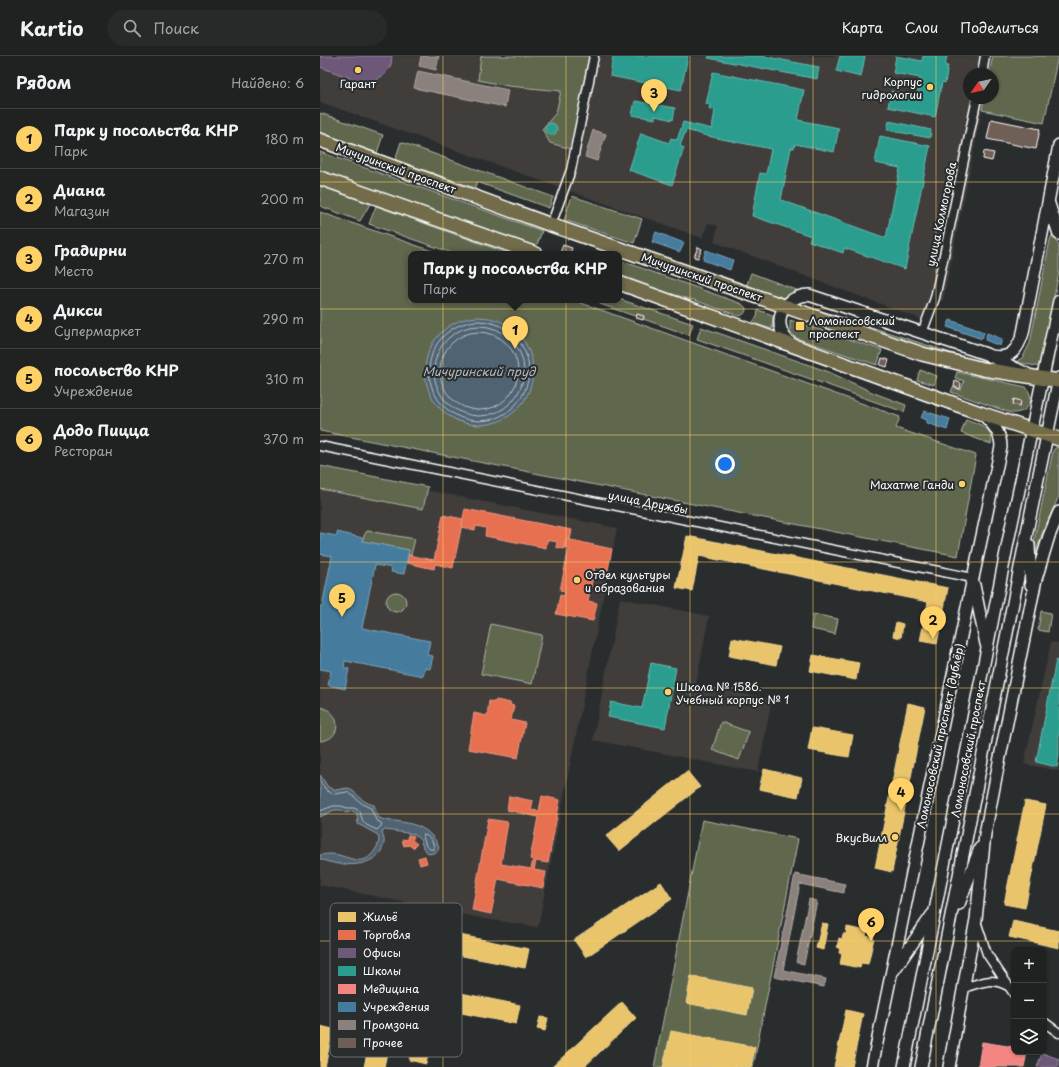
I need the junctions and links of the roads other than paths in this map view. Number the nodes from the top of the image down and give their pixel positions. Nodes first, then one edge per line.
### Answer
1 (594, 56) edge
2 (986, 56) edge
3 (983, 68) edge
4 (976, 104) edge
5 (320, 140) edge
6 (1059, 145) edge
7 (320, 178) edge
8 (1048, 203) junction
9 (552, 224) junction
10 (1059, 234) edge
11 (527, 251) edge
12 (622, 284) edge
13 (1059, 301) edge
14 (785, 306) junction
15 (922, 333) junction
16 (793, 345) junction
17 (986, 354) junction
18 (1037, 377) junction
19 (1059, 378) edge
20 (1059, 381) edge
21 (980, 413) junction
22 (1032, 431) junction
23 (1053, 437) edge
24 (320, 446) edge
25 (1059, 512) edge
26 (1029, 522) junction
27 (972, 578) junction
28 (1031, 603) junction
29 (987, 649) junction
30 (985, 834) junction
31 (935, 911) junction
32 (976, 919) junction
33 (947, 935) junction
34 (891, 974) junction
35 (1008, 986) junction
36 (964, 988) junction
37 (1011, 990) edge
38 (1047, 1024) edge
39 (1059, 1033) edge
40 (872, 1067) edge
41 (904, 1067) edge
42 (921, 1067) edge
43 (949, 1067) edge

1 - 9 street
2 - 3 street
4 - 15 street, улица Колмогорова
5 - 9 main road, Мичуринский проспект
6 - 8 main road
7 - 11 main road
8 - 10 main road
8 - 17 main road
9 - 14 main road, Мичуринский проспект
12 - 16 main road
13 - 18 main road
14 - 15 main road
14 - 16 main road
14 - 18 main road, Мичуринский проспект
15 - 17 main road
16 - 21 main road
17 - 18 main road
18 - 20 main road, Мичуринский проспект
18 - 22 main road, Ломоносовский проспект
19 - 20 main road
20 - 23 main road, Ломоносовский проспект
21 - 22 main road
21 - 27 main road, Ломоносовский проспект (дублёр)
22 - 23 main road
22 - 29 main road, Ломоносовский проспект
23 - 26 main road, Ломоносовский проспект
24 - 27 street, улица Дружбы
25 - 28 main road
26 - 28 main road
26 - 33 main road, Ломоносовский проспект
27 - 29 main road
27 - 34 main road, Ломоносовский проспект (дублёр)
28 - 30 main road
29 - 31 main road, Ломоносовский проспект
30 - 32 main road
30 - 33 main road
31 - 34 main road
31 - 41 main road, Ломоносовский проспект
32 - 35 street
32 - 36 main road
33 - 42 main road, Ломоносовский проспект
34 - 40 main road, Ломоносовский проспект (дублёр)
35 - 36 street
35 - 37 street
36 - 43 main road
38 - 39 street

